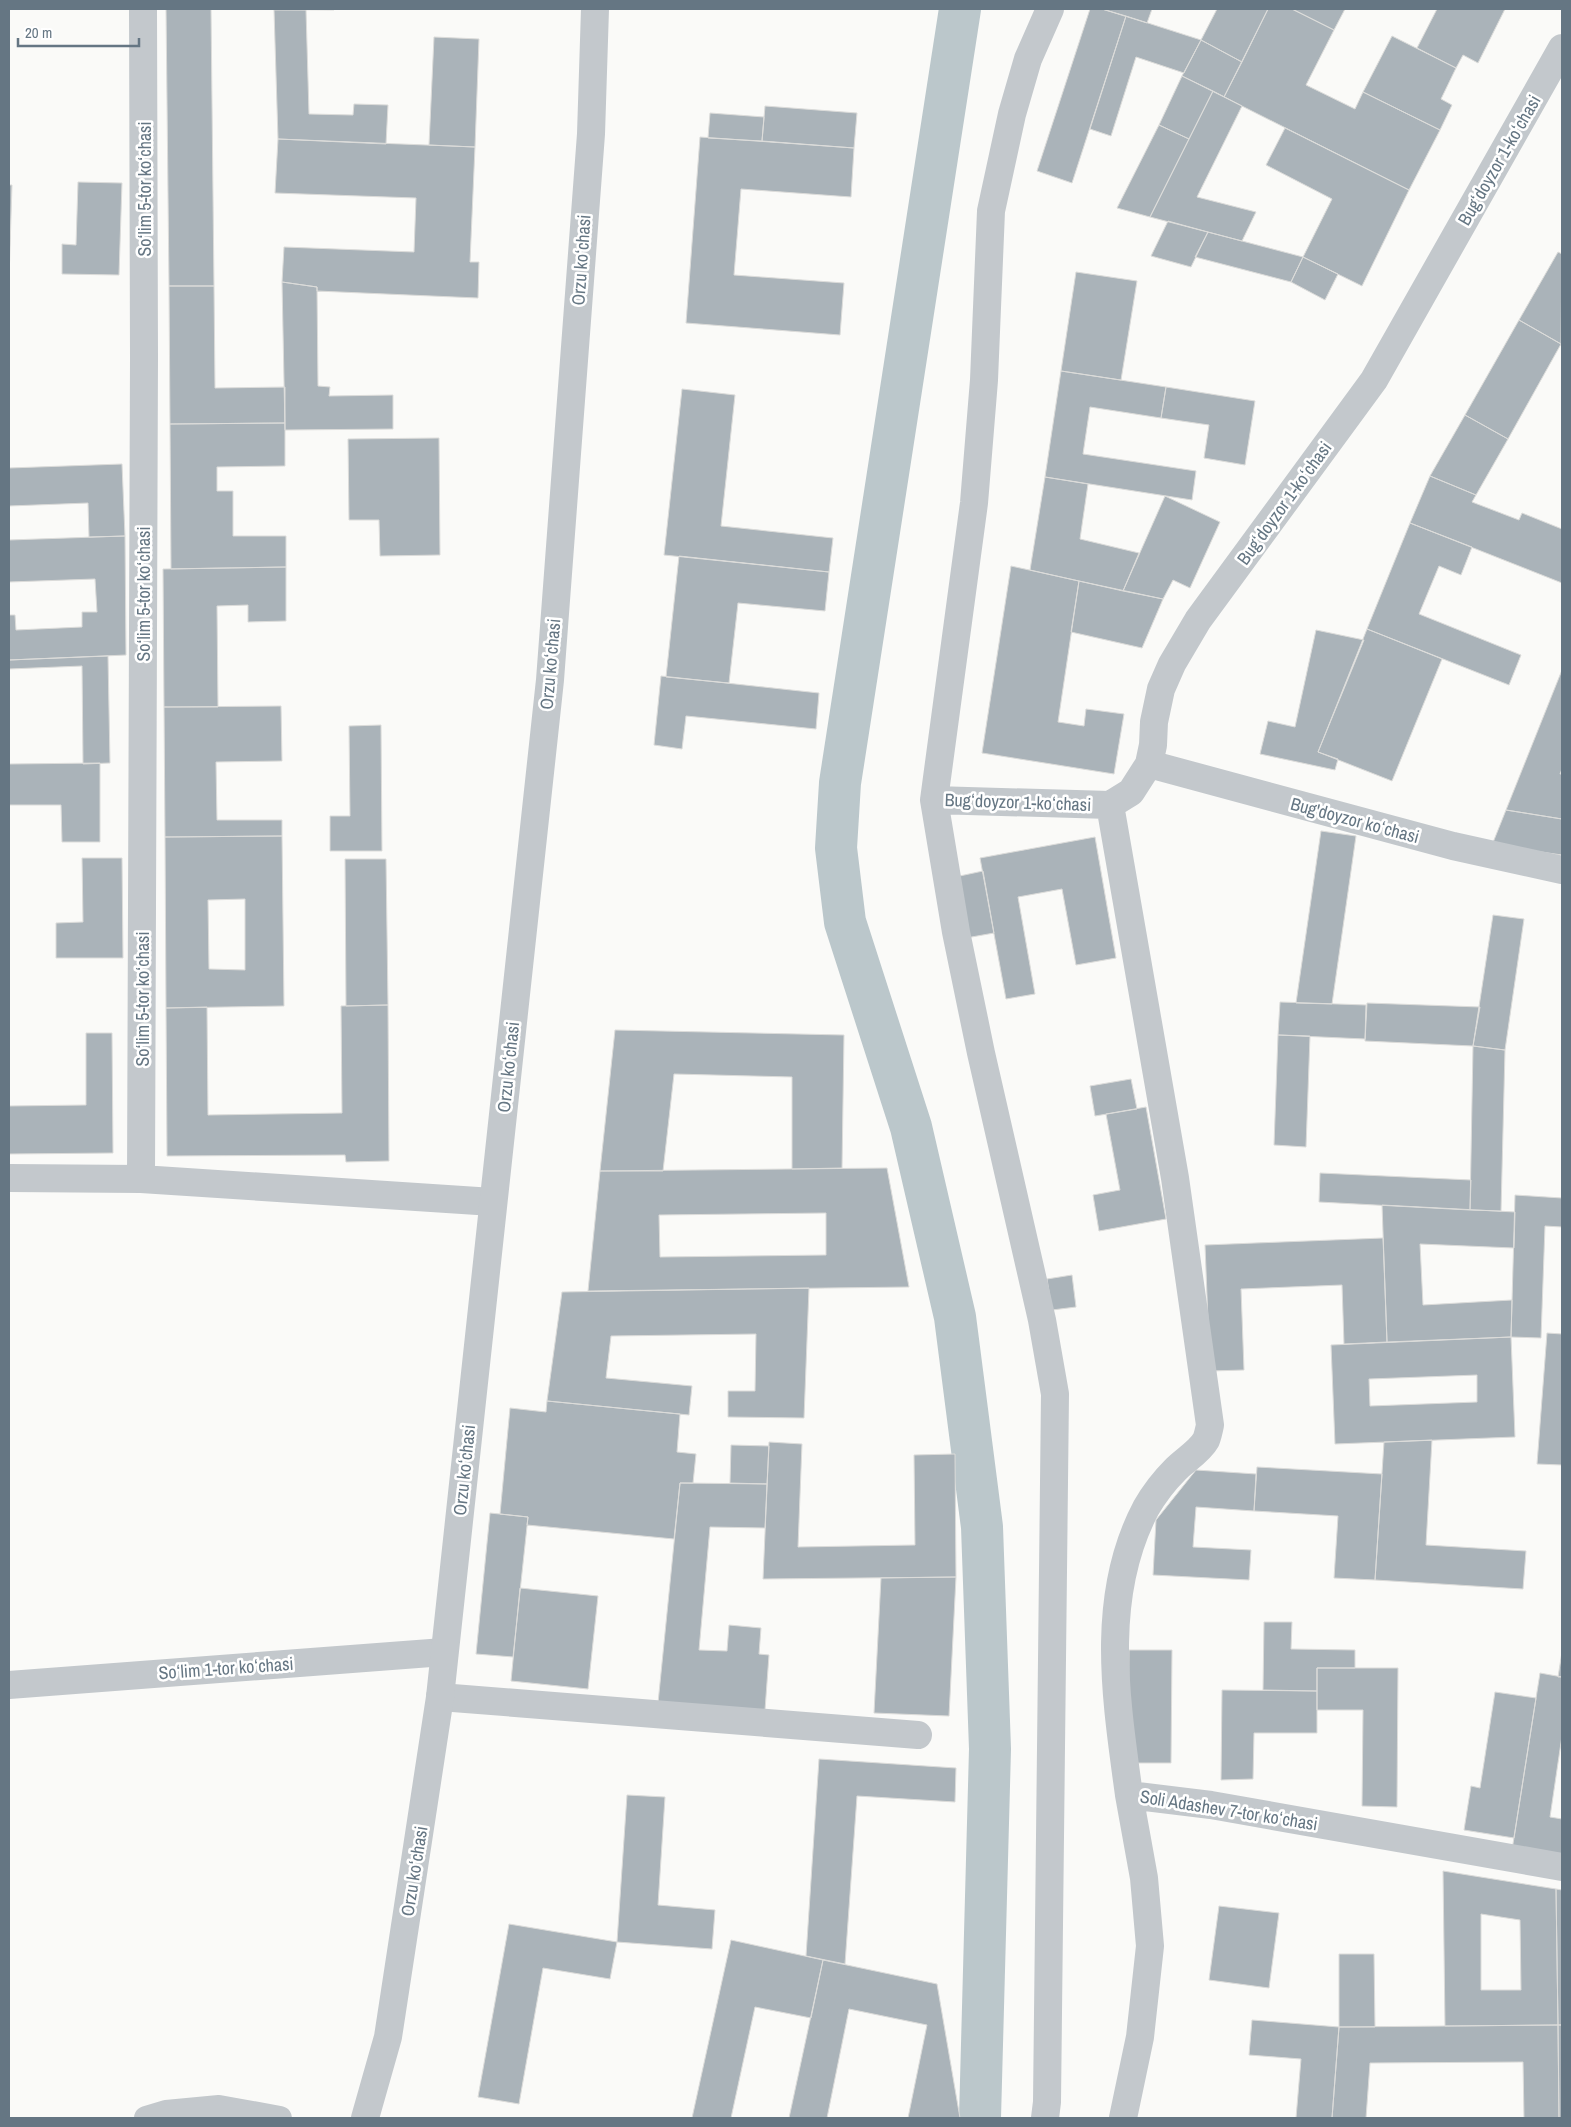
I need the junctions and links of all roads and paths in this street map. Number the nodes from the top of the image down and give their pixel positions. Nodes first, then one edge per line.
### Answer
1 (143, 9) edge
2 (595, 9) edge
3 (1050, 9) edge
4 (1562, 48) edge
5 (1149, 764) junction
6 (934, 800) junction
7 (1110, 805) junction
8 (1562, 870) edge
9 (9, 1178) edge
10 (141, 1179) junction
11 (493, 1202) junction
12 (444, 1652) junction
13 (9, 1685) edge
14 (440, 1696) junction
15 (918, 1735) dead end
16 (1129, 1795) junction
17 (1562, 1867) edge
18 (266, 2117) edge
19 (146, 2118) edge
20 (365, 2118) edge
21 (1045, 2118) edge
22 (1123, 2118) edge

1 - 10 street, Soʻlim 5-tor koʻchasi
2 - 11 street, Orzu koʻchasi
3 - 6 street
4 - 5 street, Bugʻdoyzor 1-koʻchasi
5 - 7 street, Bugʻdoyzor 1-koʻchasi
5 - 8 street, Bug'doyzor koʻchasi
6 - 7 street, Bugʻdoyzor 1-koʻchasi
6 - 21 street
7 - 16 street
9 - 10 street
10 - 11 street
11 - 12 street, Orzu koʻchasi
12 - 13 street, Soʻlim 1-tor koʻchasi
12 - 14 street, Orzu koʻchasi
14 - 15 street
14 - 20 street, Orzu koʻchasi
16 - 17 street, Soli Adashev 7-tor koʻchasi
16 - 22 street, Soli Adashev 7-tor koʻchasi
18 - 19 lane

